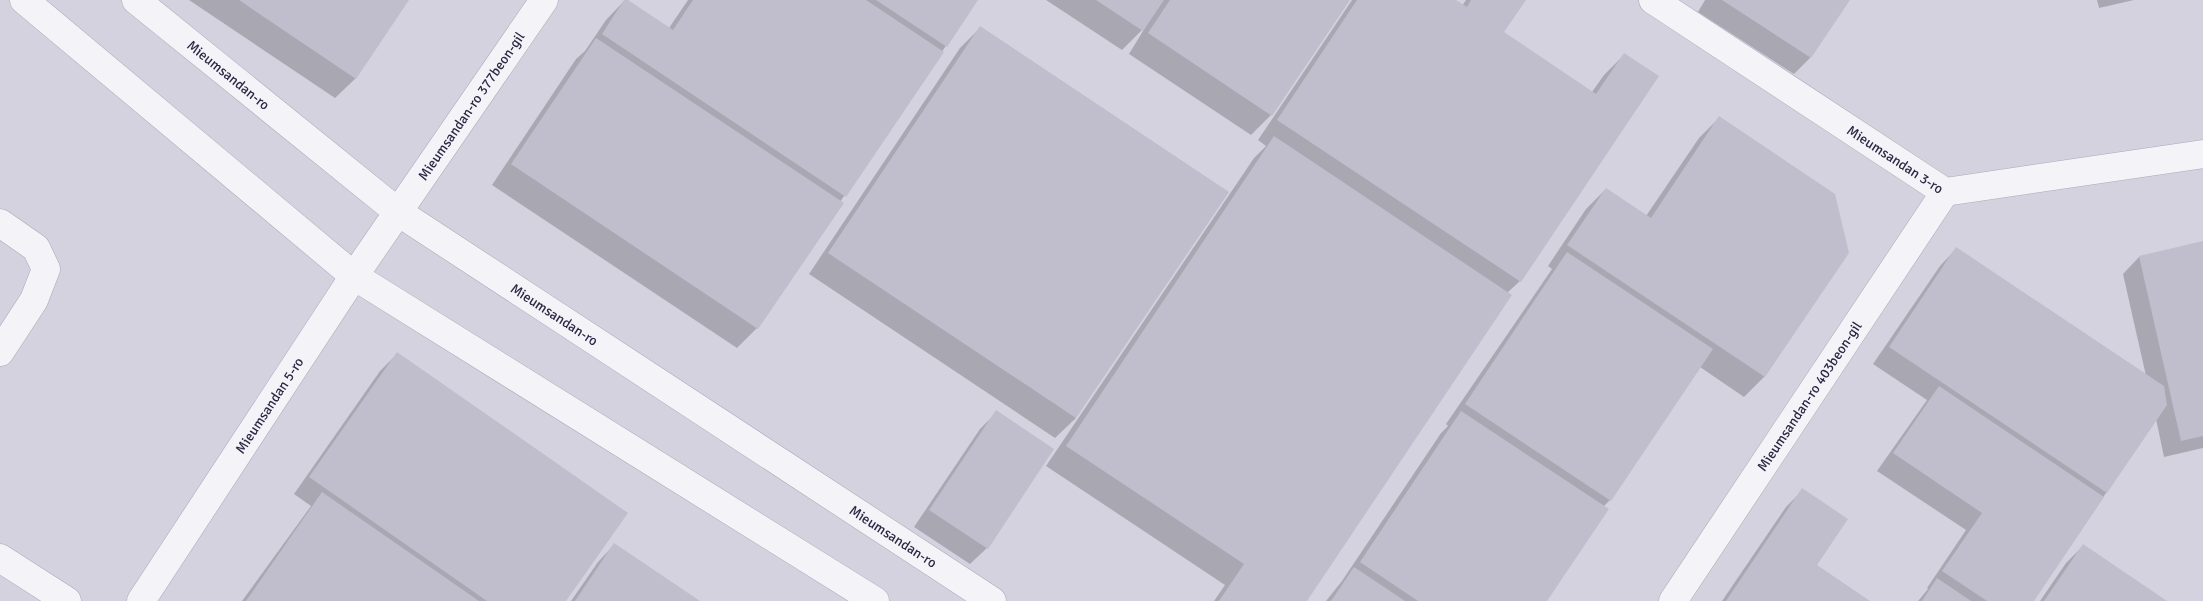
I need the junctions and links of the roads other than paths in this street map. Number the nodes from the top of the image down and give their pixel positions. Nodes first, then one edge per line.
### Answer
1 (24, 0) edge
2 (136, 0) edge
3 (544, 0) edge
4 (1653, 0) edge
5 (2203, 154) edge
6 (1945, 192) junction
7 (398, 212) junction
8 (0, 223) edge
9 (354, 276) junction
10 (0, 352) edge
11 (0, 558) edge
12 (67, 601) edge
13 (141, 601) edge
14 (875, 601) edge
15 (992, 601) edge
16 (1674, 601) edge

1 - 9 street
2 - 7 street, Mieumsandan-ro
3 - 7 street, Mieumsandan-ro 377beon-gil
4 - 6 street, Mieumsandan 3-ro
5 - 6 street, Mieumsandan 3-ro
6 - 16 street, Mieumsandan-ro 403beon-gil
7 - 9 street, Mieumsandan 5-ro
7 - 15 street, Mieumsandan-ro
8 - 10 street
9 - 13 street, Mieumsandan 5-ro
9 - 14 street
11 - 12 street

